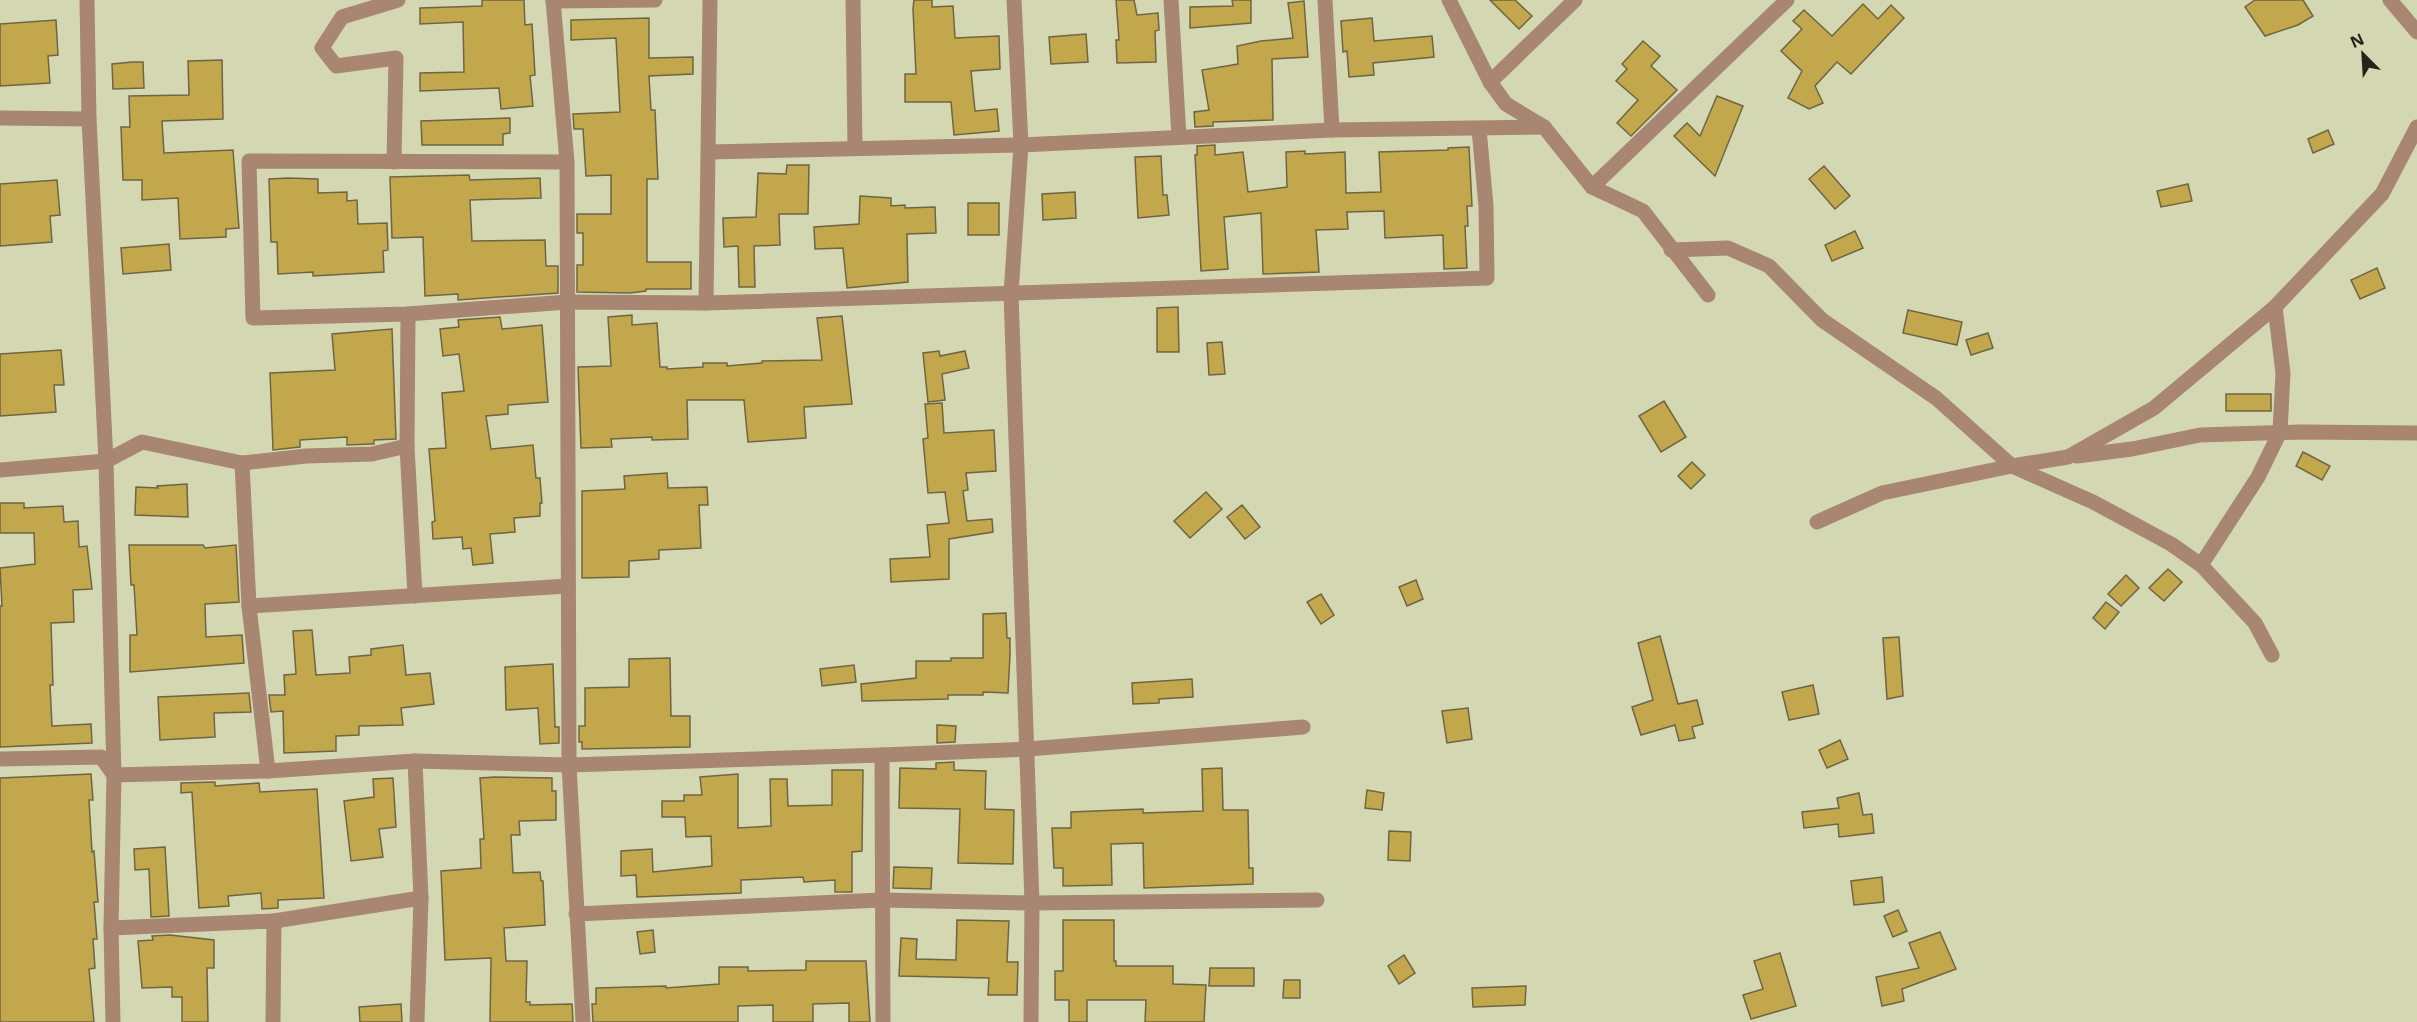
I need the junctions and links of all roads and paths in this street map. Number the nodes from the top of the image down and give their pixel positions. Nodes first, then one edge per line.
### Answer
1 (87, 0) edge
2 (398, 0) edge
3 (553, 0) edge
4 (655, 0) edge
5 (710, 0) edge
6 (854, 0) edge
7 (1014, 0) edge
8 (1171, 0) edge
9 (1325, 0) edge
10 (1449, 0) edge
11 (1575, 0) edge
12 (1787, 0) edge
13 (2390, 0) edge
14 (2417, 32) edge
15 (1490, 82) junction
16 (0, 118) edge
17 (89, 119) junction
18 (1544, 127) junction
19 (2417, 127) edge
20 (1479, 129) junction
21 (1332, 130) junction
22 (1179, 136) junction
23 (1021, 145) junction
24 (855, 148) junction
25 (709, 152) junction
26 (394, 162) junction
27 (567, 162) junction
28 (1592, 187) junction
29 (1671, 250) junction
30 (1011, 294) junction
31 (1708, 295) dead end
32 (568, 302) junction
33 (706, 303) junction
34 (2275, 308) junction
35 (408, 314) junction
36 (2280, 432) junction
37 (2417, 433) edge
38 (407, 446) junction
39 (2068, 457) junction
40 (106, 461) junction
41 (242, 463) junction
42 (2012, 466) junction
43 (0, 470) edge
44 (1817, 522) dead end
45 (2201, 565) junction
46 (568, 586) junction
47 (415, 596) junction
48 (249, 606) junction
49 (2272, 655) dead end
50 (1303, 727) dead end
51 (1028, 749) junction
52 (882, 755) junction
53 (0, 759) edge
54 (415, 761) junction
55 (569, 765) junction
56 (268, 771) junction
57 (114, 775) junction
58 (421, 898) junction
59 (881, 900) junction
60 (1317, 900) dead end
61 (1032, 903) junction
62 (576, 914) junction
63 (274, 921) junction
64 (111, 928) junction
65 (113, 1022) edge
66 (273, 1022) edge
67 (417, 1022) edge
68 (583, 1022) edge
69 (883, 1022) edge
70 (1031, 1022) edge

1 - 17 street
2 - 26 street
3 - 4 street
3 - 27 street
5 - 25 street
6 - 24 street
7 - 23 street
8 - 22 street
9 - 21 street
10 - 15 street
11 - 15 street
12 - 28 street
13 - 14 street
15 - 18 street
16 - 17 street
17 - 40 street
18 - 20 street
18 - 28 street
19 - 34 street
20 - 21 street
20 - 30 street
21 - 22 street
22 - 23 street
23 - 24 street
23 - 30 street
24 - 25 street
25 - 33 street
26 - 27 street
26 - 35 street
27 - 32 street
28 - 29 street
29 - 31 street
29 - 42 street
30 - 33 street
30 - 51 street
32 - 33 street
32 - 35 street
32 - 46 street
34 - 36 street
34 - 39 street
35 - 38 street
36 - 37 street
36 - 39 street
36 - 45 street
38 - 41 street
38 - 47 street
39 - 42 street
40 - 41 street
40 - 43 street
40 - 57 street
41 - 48 street
42 - 44 street
42 - 45 street
45 - 49 street
46 - 47 street
46 - 55 street
47 - 48 street
48 - 56 street
50 - 51 street
51 - 52 street
51 - 61 street
52 - 55 street
52 - 59 street
53 - 57 street
54 - 55 street
54 - 56 street
54 - 58 street
55 - 62 street
56 - 57 street
57 - 64 street
58 - 63 street
58 - 67 street
59 - 61 street
59 - 62 street
59 - 69 street
60 - 61 street
61 - 70 street
62 - 68 street
63 - 64 street
63 - 66 street
64 - 65 street

